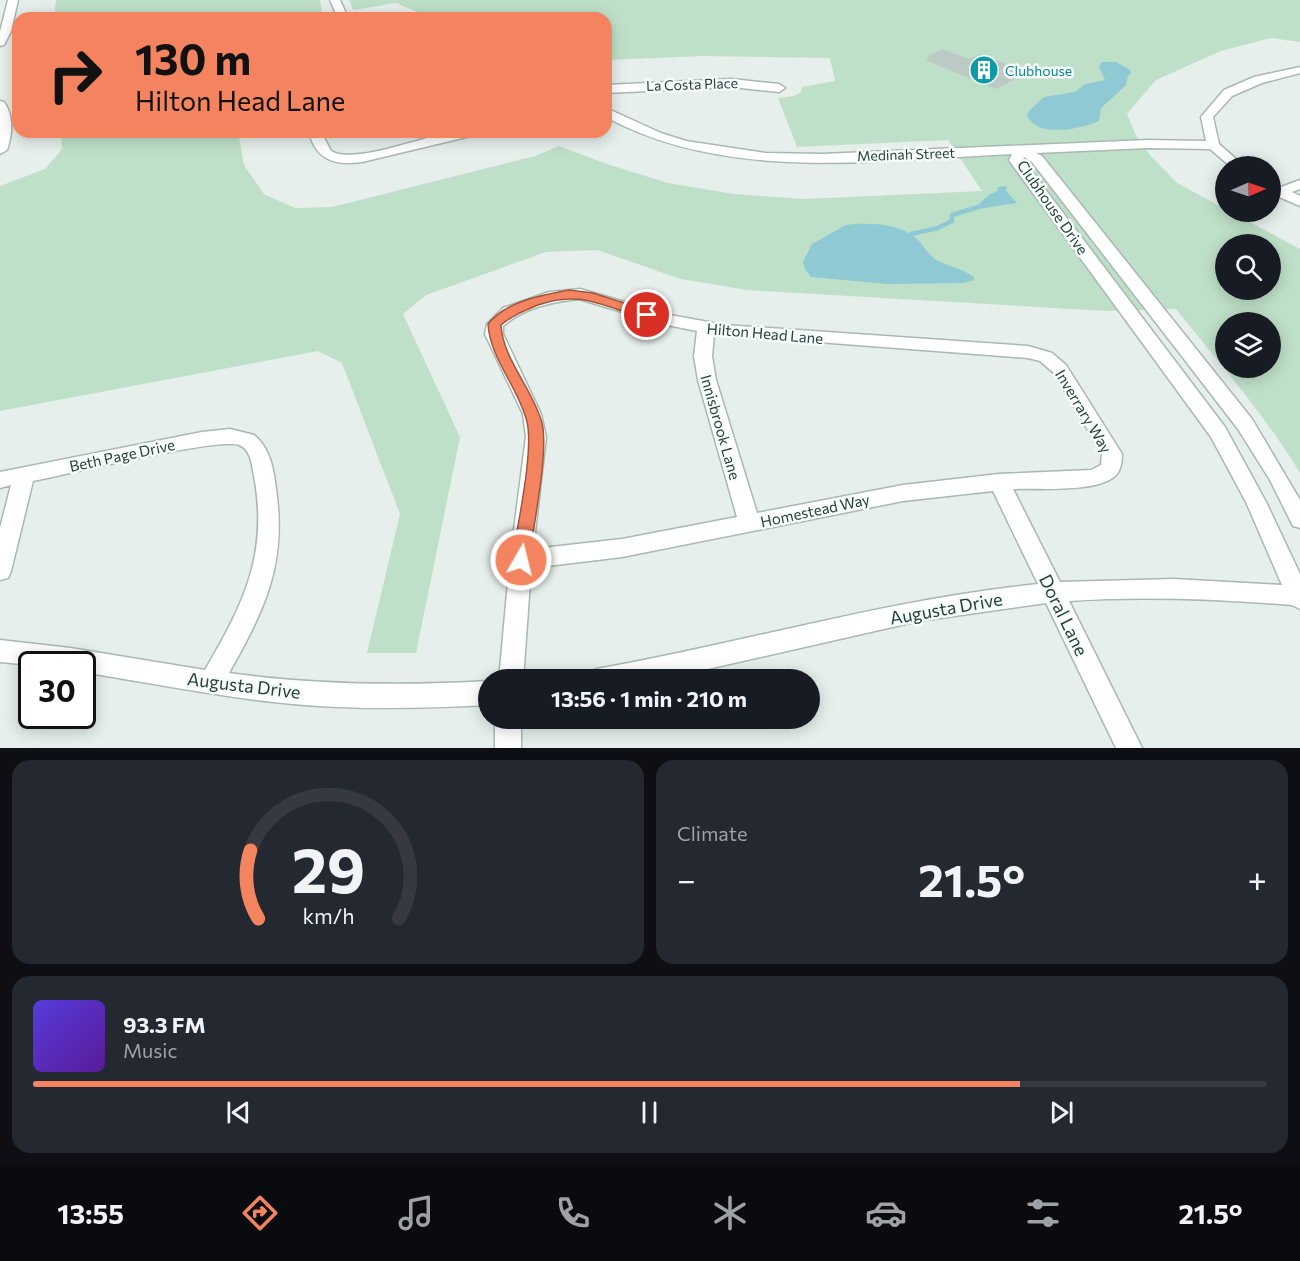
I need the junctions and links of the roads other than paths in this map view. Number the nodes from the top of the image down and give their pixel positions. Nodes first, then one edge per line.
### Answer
1 (13, 0) edge
2 (0, 43) edge
3 (1300, 70) edge
4 (779, 88) dead end
5 (612, 89) edge
6 (0, 105) edge
7 (612, 115) edge
8 (318, 138) edge
9 (445, 138) edge
10 (1213, 145) junction
11 (1020, 149) junction
12 (0, 150) edge
13 (1226, 156) edge
14 (1300, 184) edge
15 (1281, 189) edge
16 (1281, 193) edge
17 (1300, 202) edge
18 (706, 329) junction
19 (1046, 357) joint
20 (1109, 470) joint
21 (24, 475) junction
22 (0, 480) edge
23 (999, 482) junction
24 (1300, 520) edge
25 (749, 523) junction
26 (521, 560) junction
27 (0, 571) edge
28 (1052, 592) junction
29 (1300, 597) edge
30 (0, 651) edge
31 (512, 669) edge
32 (654, 669) edge
33 (211, 683) junction
34 (478, 693) edge
35 (508, 729) edge
36 (508, 748) edge
37 (1129, 748) edge

1 - 2 street
3 - 10 street
4 - 5 street, La Costa Place
6 - 12 street
7 - 11 street, Medinah Street
8 - 9 street
10 - 11 street, Medinah Street
10 - 13 street
11 - 24 street, Clubhouse Drive
11 - 29 street, Clubhouse Drive
14 - 15 street
16 - 17 street
18 - 19 street, Hilton Head Lane
18 - 25 street, Innisbrook Lane
18 - 26 street, Hilton Head Lane
19 - 20 street, Inverrary Way
20 - 23 street, Homestead Way
21 - 22 street, Beth Page Drive
21 - 27 street
21 - 33 street, Beth Page Drive
23 - 25 street, Homestead Way
23 - 28 street, Doral Lane
25 - 26 street, Homestead Way
26 - 31 street
28 - 29 street, Augusta Drive
28 - 32 street, Augusta Drive
28 - 37 street, Doral Lane
30 - 33 street, Augusta Drive
33 - 34 street, Augusta Drive
35 - 36 street

